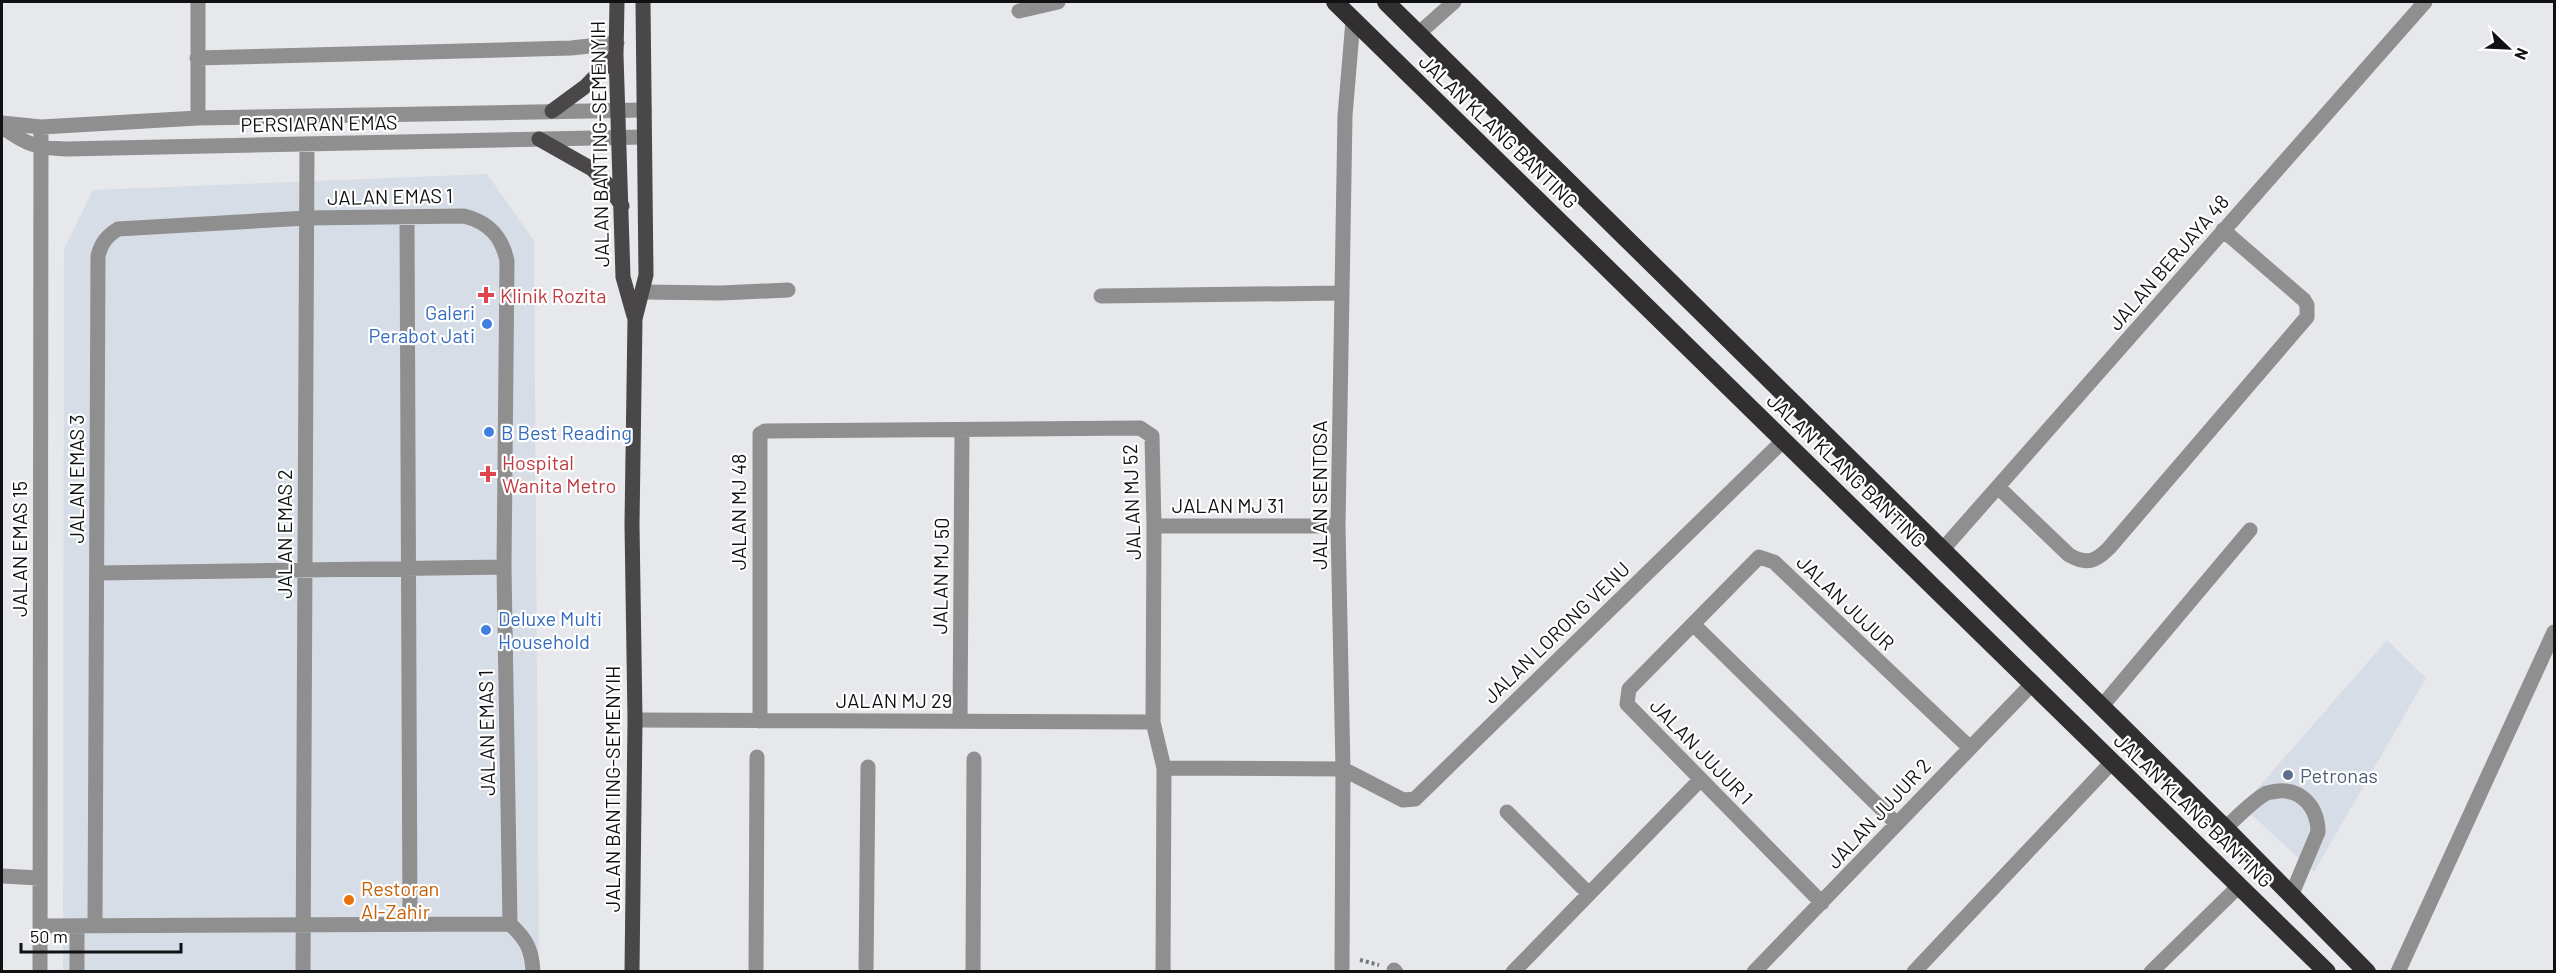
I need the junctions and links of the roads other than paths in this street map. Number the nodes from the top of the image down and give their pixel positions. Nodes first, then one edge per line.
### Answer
1 (198, 2) edge
2 (617, 2) edge
3 (644, 2) edge
4 (1058, 2) edge
5 (1335, 2) edge
6 (1386, 2) edge
7 (1454, 2) edge
8 (2425, 2) edge
9 (1019, 11) dead end
10 (1353, 20) junction
11 (1418, 34) junction
12 (616, 49) junction
13 (197, 58) junction
14 (618, 110) junction
15 (644, 110) junction
16 (552, 111) junction
17 (198, 118) junction
18 (2, 125) edge
19 (41, 127) junction
20 (644, 137) junction
21 (619, 138) junction
22 (539, 139) junction
23 (308, 144) junction
24 (41, 148) junction
25 (622, 206) junction
26 (307, 218) junction
27 (407, 218) junction
28 (2223, 230) junction
29 (788, 290) dead end
30 (642, 292) junction
31 (1342, 293) junction
32 (1101, 296) dead end
33 (635, 319) junction
34 (962, 430) junction
35 (1784, 440) junction
36 (1998, 487) junction
37 (1155, 526) junction
38 (1338, 526) junction
39 (2250, 530) dead end
40 (1943, 549) junction
41 (409, 567) junction
42 (504, 567) junction
43 (305, 568) junction
44 (97, 573) junction
45 (1693, 624) junction
46 (2554, 632) edge
47 (2032, 683) junction
48 (2106, 700) junction
49 (635, 720) junction
50 (760, 721) junction
51 (960, 721) junction
52 (1153, 722) junction
53 (1969, 747) junction
54 (757, 757) dead end
55 (974, 759) dead end
56 (2112, 762) junction
57 (868, 766) dead end
58 (1164, 768) junction
59 (1342, 769) junction
60 (1700, 780) junction
61 (1507, 812) dead end
62 (1897, 824) junction
63 (2225, 828) junction
64 (2, 876) edge
65 (40, 878) junction
66 (2239, 886) junction
67 (1589, 894) junction
68 (2291, 896) junction
69 (1822, 903) junction
70 (410, 924) junction
71 (510, 924) junction
72 (303, 925) junction
73 (40, 926) junction
74 (76, 926) junction
75 (95, 926) junction
76 (40, 972) edge
77 (78, 972) edge
78 (303, 972) edge
79 (533, 972) edge
80 (632, 972) edge
81 (756, 972) edge
82 (866, 972) edge
83 (973, 972) edge
84 (1163, 972) edge
85 (1342, 972) edge
86 (1513, 972) edge
87 (1754, 972) edge
88 (1914, 972) edge
89 (2151, 972) edge
90 (2327, 972) edge
91 (2367, 972) edge
92 (2398, 972) edge

1 - 13 street
2 - 12 main road, JALAN BANTING-SEMENYIH
3 - 15 main road, JALAN BANTING-SEMENYIH
4 - 9 street
5 - 10 highway, JALAN KLANG BANTING
6 - 11 highway, JALAN KLANG BANTING
7 - 11 street
8 - 28 street, JALAN BERJAYA 48
10 - 31 street, JALAN SENTOSA
10 - 35 highway, JALAN KLANG BANTING
11 - 40 highway, JALAN KLANG BANTING
12 - 13 street
12 - 14 main road, JALAN BANTING-SEMENYIH
12 - 16 main road
13 - 17 street
14 - 15 street, PERSIARAN EMAS
14 - 16 street, PERSIARAN EMAS
14 - 21 main road, JALAN BANTING-SEMENYIH
15 - 20 main road, JALAN BANTING-SEMENYIH
16 - 17 street, PERSIARAN EMAS
17 - 19 street, PERSIARAN EMAS
18 - 19 street, PERSIARAN EMAS
18 - 24 street, PERSIARAN EMAS
19 - 24 street, JALAN EMAS 15
20 - 21 street, PERSIARAN EMAS
20 - 30 main road, JALAN BANTING-SEMENYIH
21 - 22 street, PERSIARAN EMAS
21 - 25 main road, JALAN BANTING-SEMENYIH
22 - 23 street, PERSIARAN EMAS
22 - 25 main road
23 - 24 street, PERSIARAN EMAS
23 - 26 street, JALAN EMAS 2
24 - 65 street, JALAN EMAS 15
25 - 33 main road, JALAN BANTING-SEMENYIH
26 - 27 street, JALAN EMAS 1
26 - 43 street, JALAN EMAS 2
26 - 44 street, JALAN EMAS 3
27 - 41 street
27 - 42 street, JALAN EMAS 1
28 - 36 street, JALAN BERJAYA 48
28 - 36 street
29 - 30 street
30 - 33 main road, JALAN BANTING-SEMENYIH
31 - 32 street
31 - 38 street, JALAN SENTOSA
33 - 49 main road, JALAN BANTING-SEMENYIH
34 - 37 street, JALAN MJ 52
34 - 50 street, JALAN MJ 48
34 - 51 street, JALAN MJ 50
35 - 47 highway, JALAN KLANG BANTING
35 - 59 street, JALAN LORONG VENU
36 - 40 street, JALAN BERJAYA 48
37 - 38 street, JALAN MJ 31
37 - 52 street, JALAN MJ 52
38 - 59 street, JALAN SENTOSA
39 - 48 street
40 - 48 highway, JALAN KLANG BANTING
41 - 42 street
41 - 43 street
41 - 70 street
42 - 71 street, JALAN EMAS 1
43 - 44 street
43 - 72 street, JALAN EMAS 2
44 - 75 street, JALAN EMAS 3
45 - 53 street, JALAN JUJUR
45 - 60 street, JALAN JUJUR 1
45 - 62 street
46 - 92 street
47 - 53 street, JALAN JUJUR 2
47 - 56 highway, JALAN KLANG BANTING
48 - 63 highway, JALAN KLANG BANTING
49 - 50 street, JALAN MJ 29
49 - 80 main road, JALAN BANTING-SEMENYIH
50 - 51 street, JALAN MJ 29
51 - 52 street, JALAN MJ 29
52 - 58 street, JALAN MJ 52
53 - 62 street, JALAN JUJUR 2
54 - 81 street
55 - 83 street
56 - 66 highway, JALAN KLANG BANTING
56 - 88 street
57 - 82 street
58 - 59 street
58 - 84 street
59 - 85 street, JALAN SENTOSA
60 - 67 street
60 - 69 street, JALAN JUJUR 1
61 - 67 street
62 - 69 street, JALAN JUJUR 2
63 - 68 highway, JALAN KLANG BANTING
63 - 68 street
64 - 65 street
65 - 73 street, JALAN EMAS 15
66 - 89 street
66 - 90 highway, JALAN KLANG BANTING
67 - 86 street
68 - 91 highway, JALAN KLANG BANTING
69 - 87 street, JALAN JUJUR 2
70 - 71 street
70 - 72 street
71 - 79 street
72 - 75 street
72 - 78 street, JALAN EMAS 2
73 - 74 street
73 - 76 street, JALAN EMAS 15
74 - 75 street
74 - 77 street

